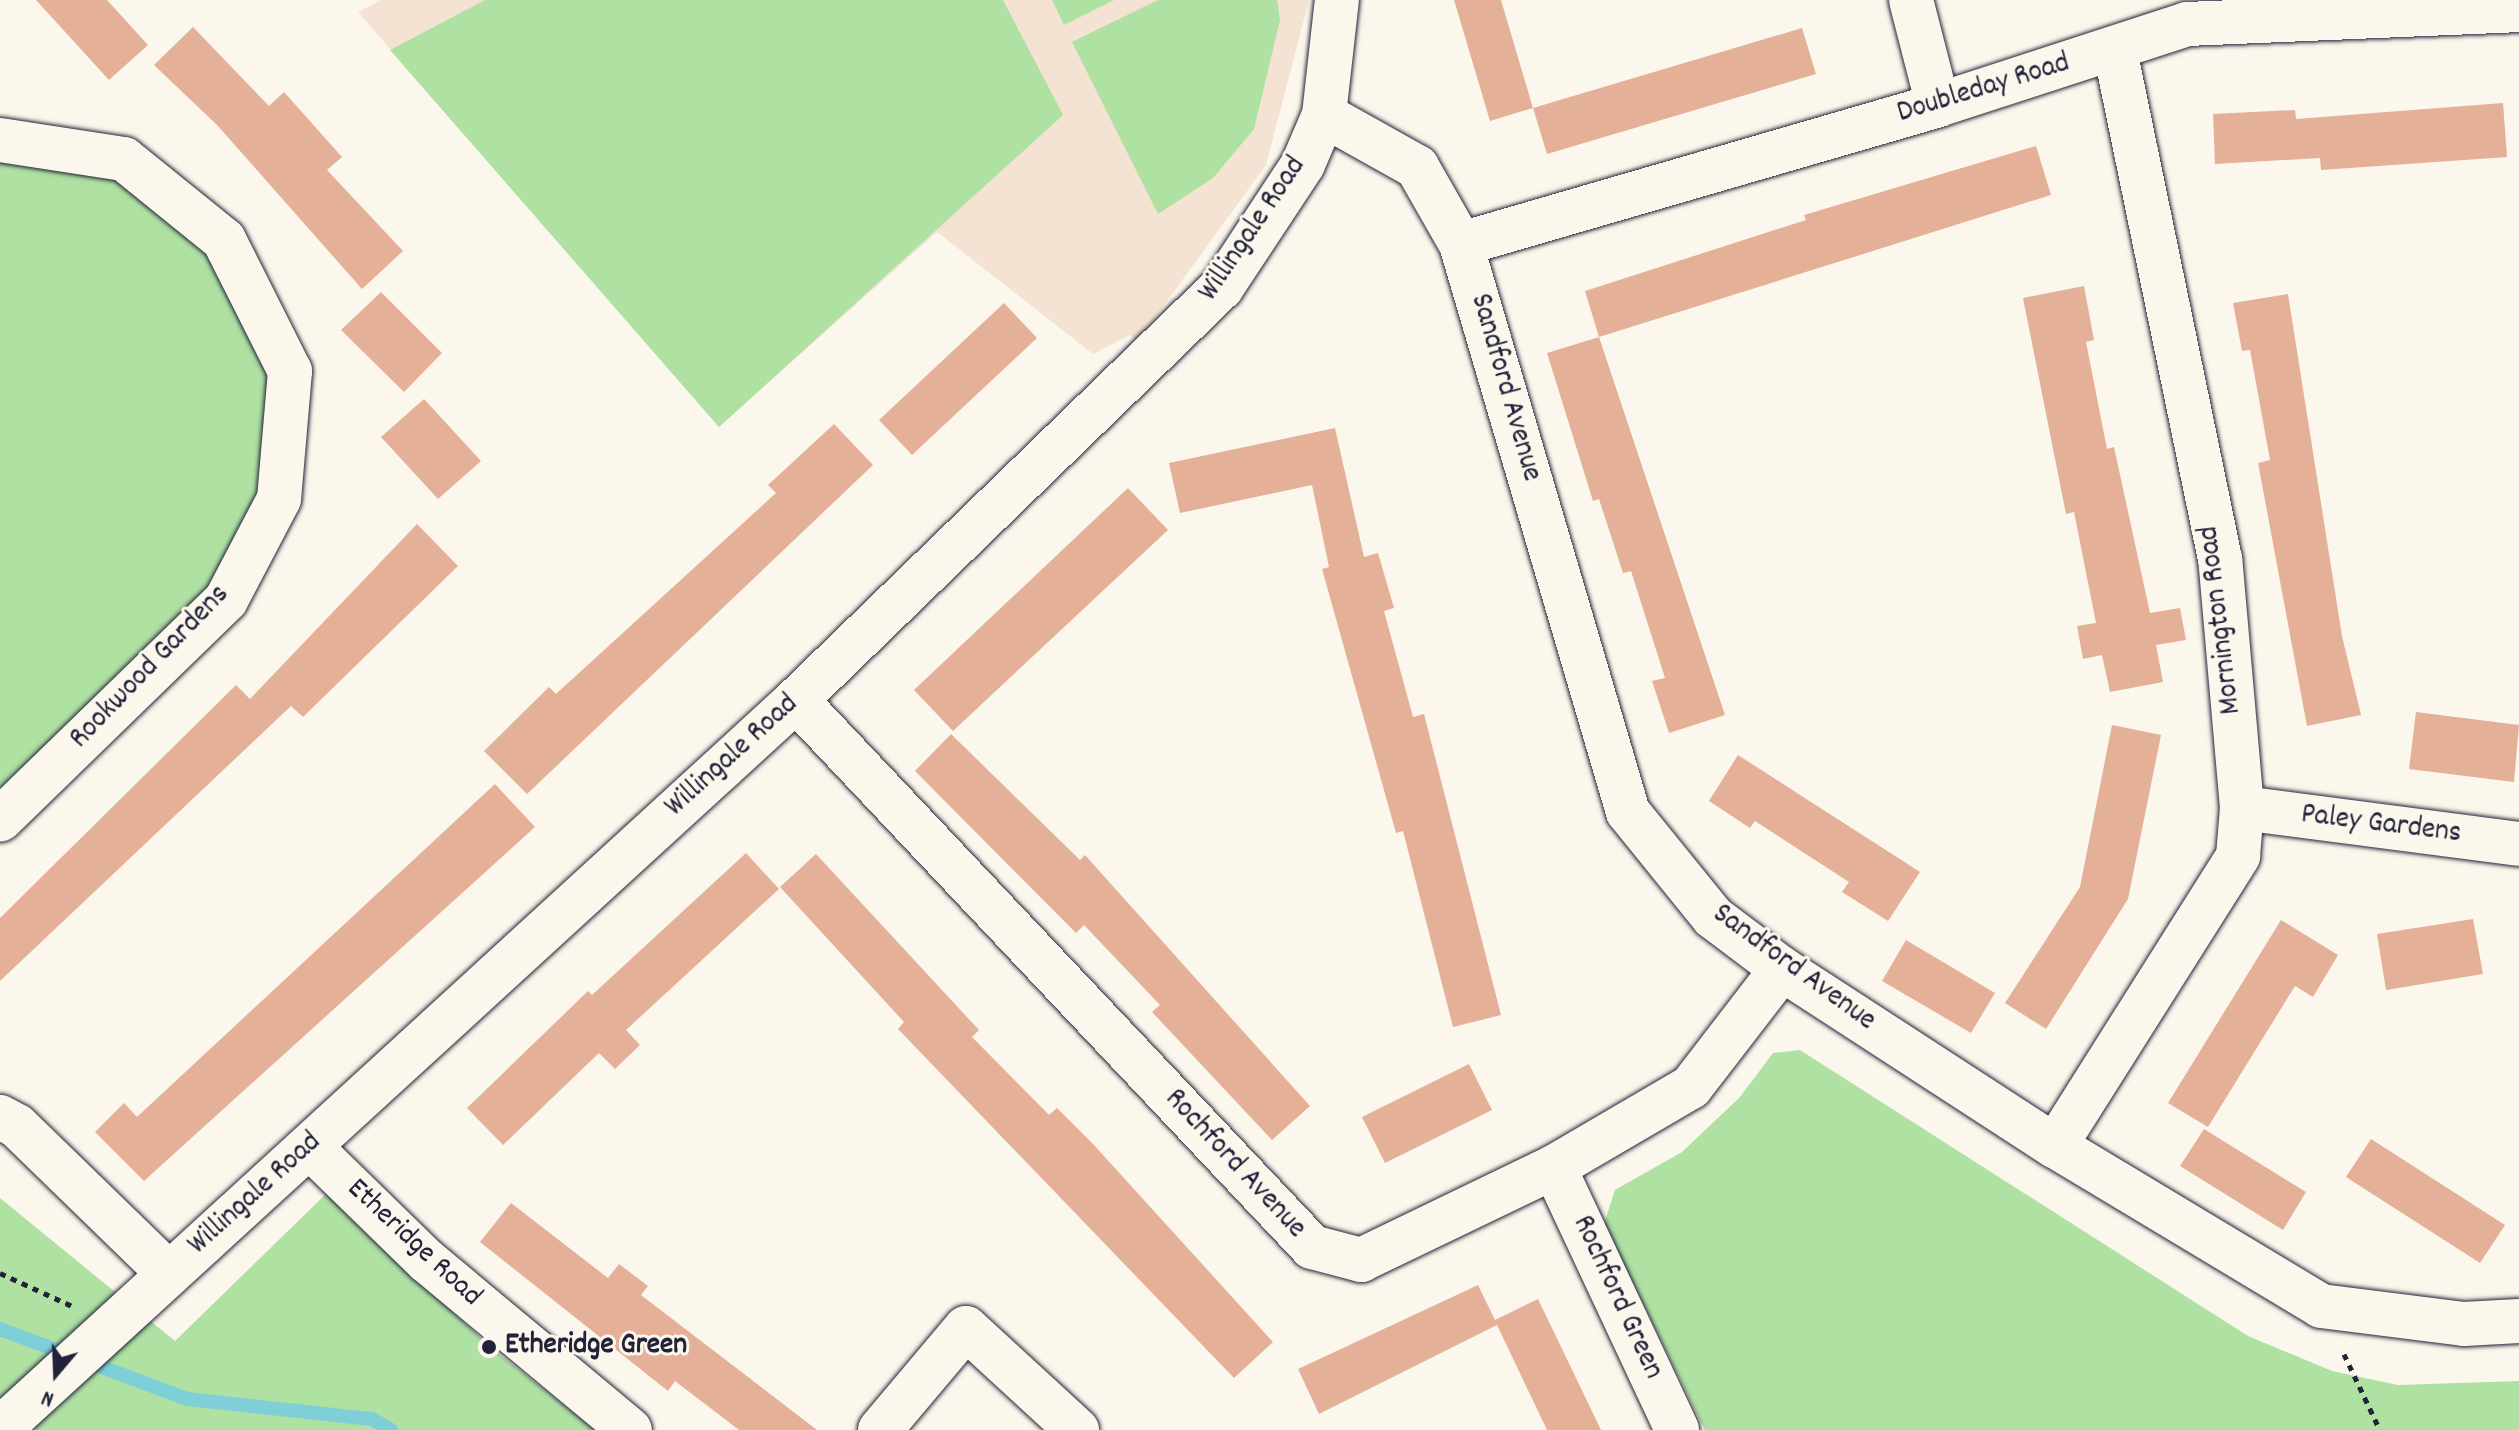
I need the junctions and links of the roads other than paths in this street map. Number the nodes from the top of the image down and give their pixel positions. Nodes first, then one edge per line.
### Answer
1 (1337, 0) edge
2 (1911, 0) edge
3 (2519, 10) edge
4 (2115, 50) junction
5 (1938, 105) junction
6 (1324, 115) junction
7 (0, 140) edge
8 (1461, 244) junction
9 (796, 700) junction
10 (2242, 808) junction
11 (0, 820) edge
12 (2519, 844) edge
13 (1782, 969) junction
14 (0, 1117) edge
15 (2055, 1146) junction
16 (310, 1147) junction
17 (1554, 1167) junction
18 (168, 1273) junction
19 (2519, 1321) edge
20 (6, 1428) edge
21 (630, 1430) edge
22 (880, 1430) edge
23 (1077, 1430) edge
24 (1677, 1430) edge

1 - 6 street, Willingale Road
2 - 5 street
3 - 4 street, Doubleday Road
4 - 5 street, Doubleday Road
4 - 10 street, Mornington Road
5 - 8 street, Doubleday Road
6 - 8 street, Sandford Avenue
6 - 9 street, Willingale Road
7 - 11 street, Rookwood Gardens
8 - 13 street, Sandford Avenue
9 - 16 street, Willingale Road
9 - 17 street, Rochford Avenue
10 - 12 street, Paley Gardens
10 - 15 street, Mornington Road
13 - 15 street, Sandford Avenue
13 - 17 street, Rochford Avenue
14 - 18 street
15 - 19 street, Sandford Avenue
16 - 18 street, Willingale Road
16 - 21 street, Etheridge Road
17 - 24 street, Rochford Green
18 - 20 street, Willingale Road
22 - 23 street

